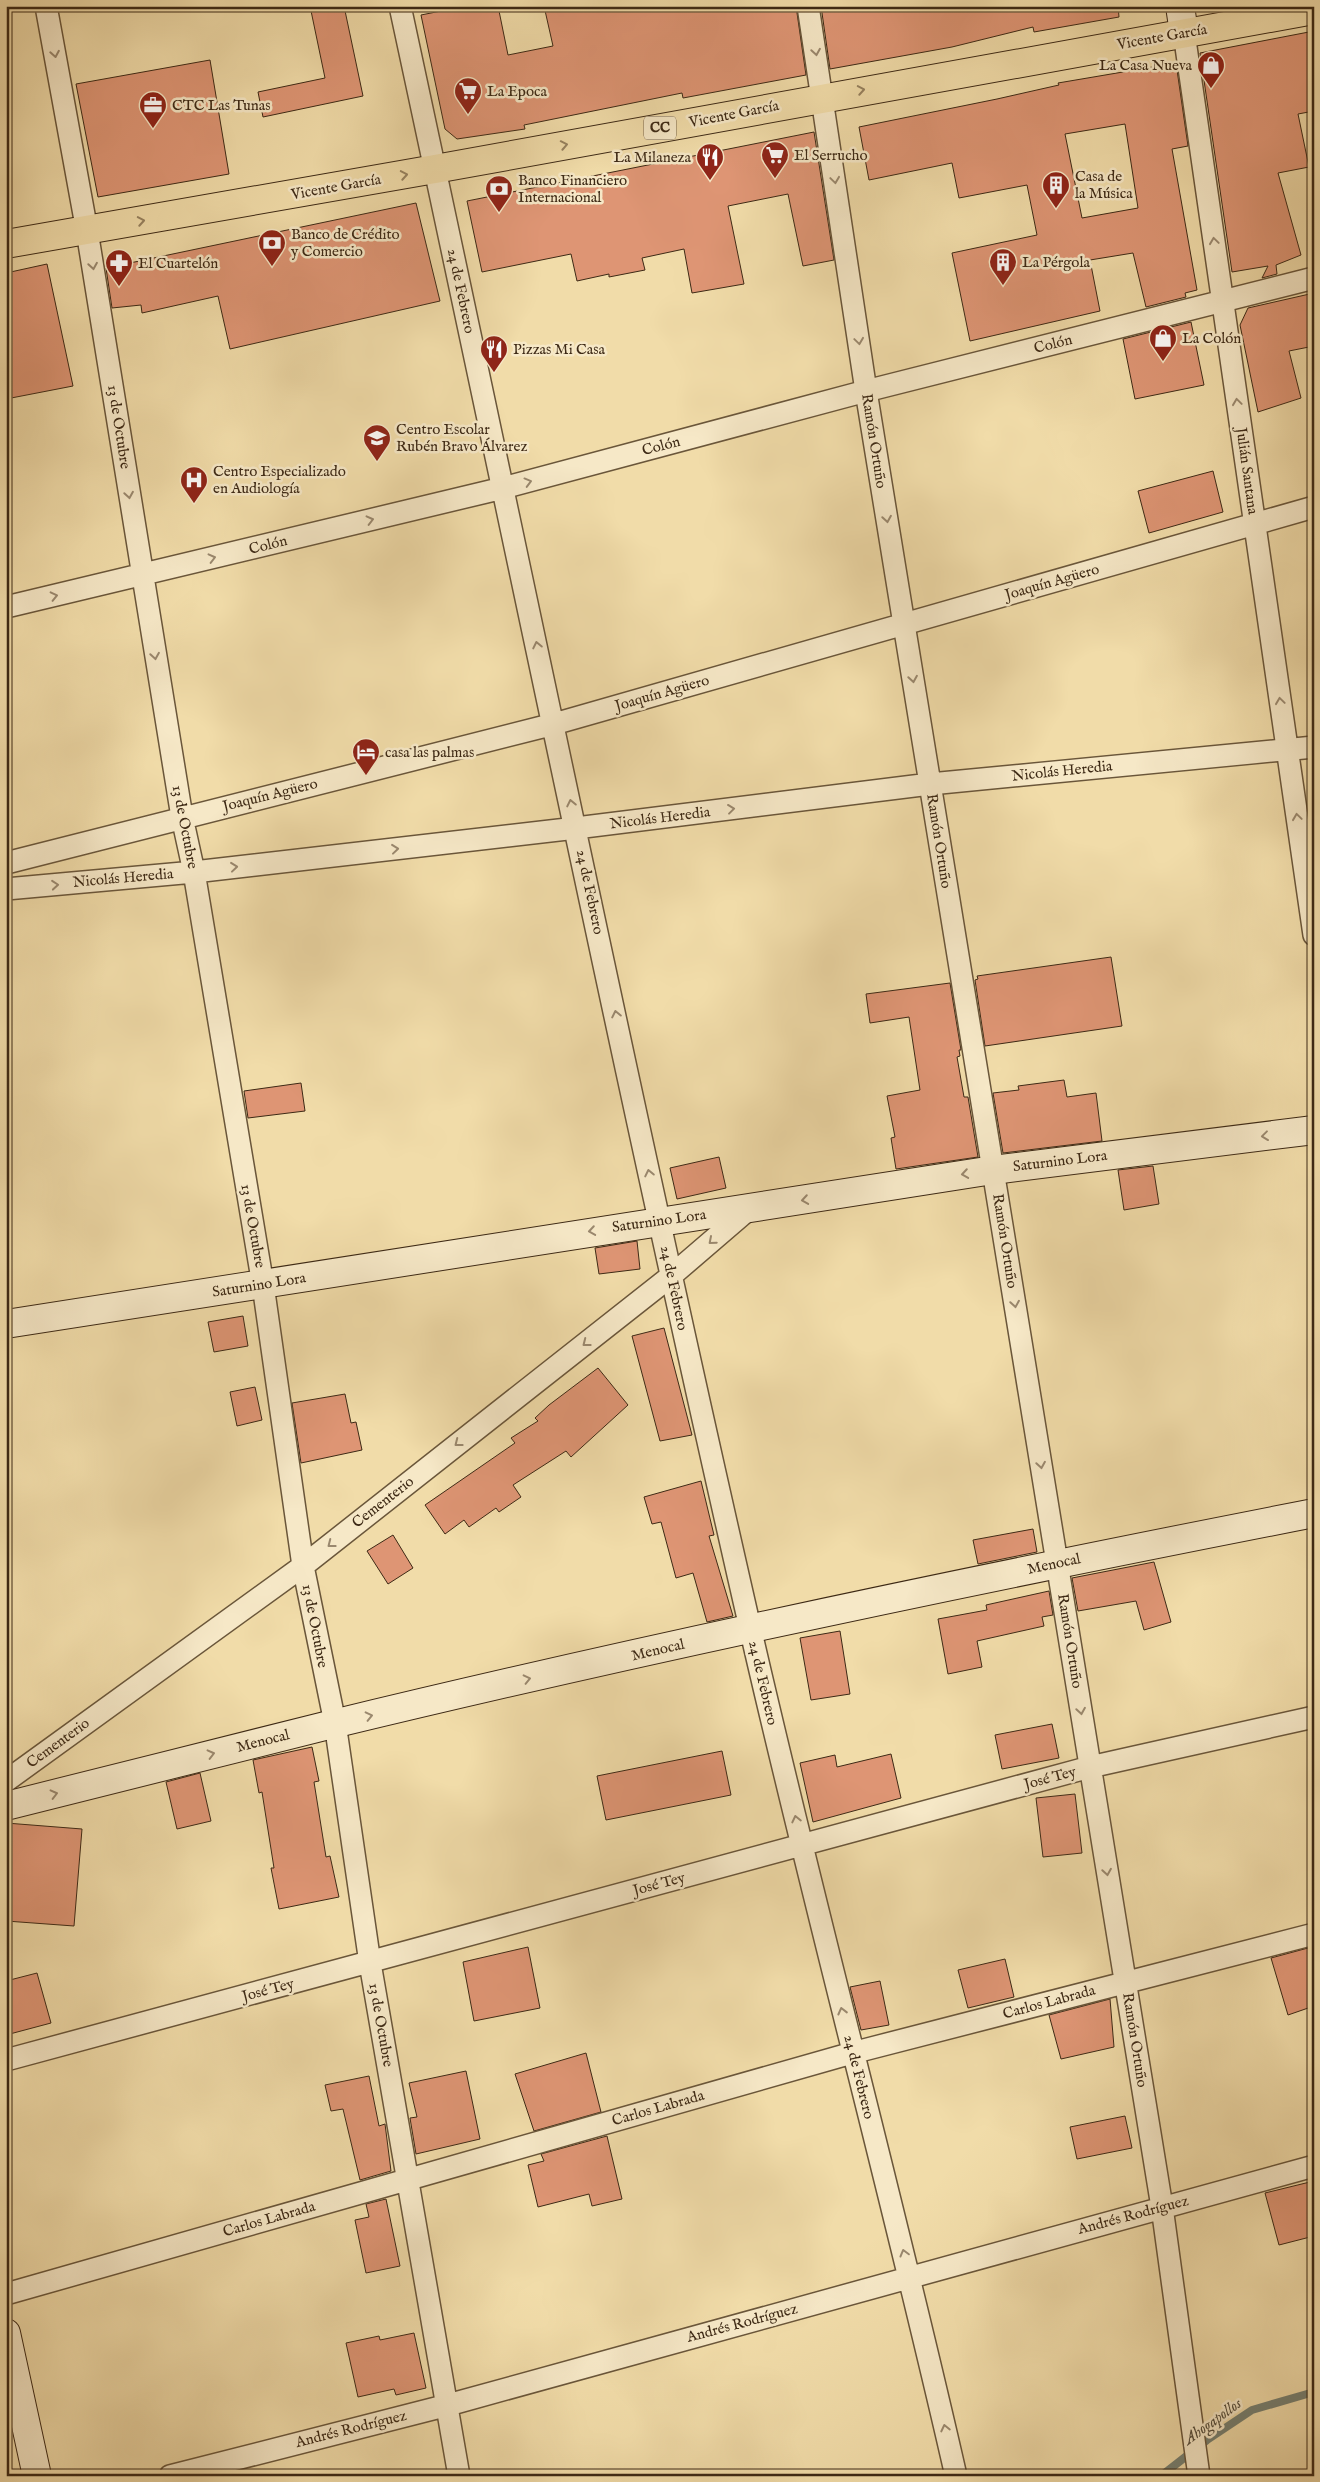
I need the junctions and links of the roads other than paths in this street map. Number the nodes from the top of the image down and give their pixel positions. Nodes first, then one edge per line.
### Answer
1 (46, 6) edge
2 (400, 6) edge
3 (808, 6) edge
4 (1180, 6) edge
5 (1314, 10) edge
6 (1184, 33) junction
7 (823, 97) junction
8 (435, 169) junction
9 (87, 231) junction
10 (6, 244) edge
11 (1314, 278) edge
12 (1223, 301) junction
13 (866, 391) junction
14 (503, 488) junction
15 (1314, 507) edge
16 (1255, 525) junction
17 (142, 575) junction
18 (6, 607) edge
19 (904, 624) junction
20 (554, 724) junction
21 (1314, 747) edge
22 (1287, 749) junction
23 (930, 784) junction
24 (182, 817) junction
25 (576, 828) junction
26 (6, 863) edge
27 (194, 872) junction
28 (6, 889) edge
29 (1314, 935) edge
30 (1314, 1130) edge
31 (993, 1170) junction
32 (749, 1209) junction
33 (660, 1220) junction
34 (671, 1276) junction
35 (263, 1285) junction
36 (6, 1324) edge
37 (1314, 1512) edge
38 (1057, 1563) junction
39 (303, 1566) junction
40 (750, 1628) junction
41 (1314, 1718) edge
42 (335, 1723) junction
43 (1090, 1767) junction
44 (6, 1781) edge
45 (6, 1806) edge
46 (802, 1846) junction
47 (1314, 1934) edge
48 (370, 1963) junction
49 (1125, 1982) junction
50 (852, 2053) junction
51 (6, 2060) edge
52 (1314, 2166) edge
53 (407, 2180) junction
54 (1162, 2207) junction
55 (910, 2277) junction
56 (6, 2294) edge
57 (6, 2333) edge
58 (448, 2405) junction
59 (1198, 2466) edge
60 (37, 2476) edge
61 (170, 2476) edge
62 (459, 2476) edge
63 (956, 2476) edge

1 -> 9 street, 13 de Octubre
2 - 8 street, 24 de Febrero
3 -> 7 street, Ramón Ortuño
4 - 6 street, Julián Santana
5 - 6 main road, Vicente García / CC
7 -> 6 main road, Vicente García / CC
12 -> 6 street, Julián Santana
8 -> 7 main road, Vicente García / CC
7 -> 13 street, Ramón Ortuño
9 -> 8 main road, Vicente García / CC
8 - 14 street, 24 de Febrero
9 - 10 main road, Vicente García / CC
9 -> 17 street, 13 de Octubre
11 - 12 street, Colón
12 - 13 street, Colón
16 -> 12 street, Julián Santana
14 -> 13 street, Colón
13 -> 19 street, Ramón Ortuño
17 -> 14 street, Colón
20 -> 14 street, 24 de Febrero
15 - 16 street, Joaquín Agüero
16 - 19 street, Joaquín Agüero
22 -> 16 street, Julián Santana
18 -> 17 street, Colón
17 -> 24 street, 13 de Octubre
19 - 20 street, Joaquín Agüero
19 -> 23 street, Ramón Ortuño
20 - 24 street, Joaquín Agüero
25 -> 20 street, 24 de Febrero
21 - 22 street, Nicolás Heredia
22 - 23 street, Nicolás Heredia
29 -> 22 street, Julián Santana
25 -> 23 street, Nicolás Heredia
23 - 31 street, Ramón Ortuño
24 - 26 street, Joaquín Agüero
24 - 27 street, 13 de Octubre
27 -> 25 street, Nicolás Heredia
33 -> 25 street, 24 de Febrero
28 -> 27 street, Nicolás Heredia
27 - 35 street, 13 de Octubre
30 -> 31 street, Saturnino Lora
31 -> 32 street, Saturnino Lora
31 -> 38 street, Ramón Ortuño
32 - 33 street, Saturnino Lora
32 -> 34 street, Cementerio
33 - 34 street, 24 de Febrero
33 -> 35 street, Saturnino Lora
34 -> 39 street, Cementerio
34 - 40 street, 24 de Febrero
35 - 36 street, Saturnino Lora
35 - 39 street, 13 de Octubre
37 - 38 street, Menocal
38 - 40 street, Menocal
38 -> 43 street, Ramón Ortuño
39 - 42 street, 13 de Octubre
39 - 44 street, Cementerio
42 -> 40 street, Menocal
46 -> 40 street, 24 de Febrero
41 - 43 street, José Tey
45 -> 42 street, Menocal
42 - 48 street, 13 de Octubre
43 - 46 street, José Tey
43 -> 49 street, Ramón Ortuño
46 - 48 street, José Tey
50 -> 46 street, 24 de Febrero
47 - 49 street, Carlos Labrada
48 - 51 street, José Tey
48 - 53 street, 13 de Octubre
49 - 50 street, Carlos Labrada
49 - 54 street, Ramón Ortuño
50 - 53 street, Carlos Labrada
55 -> 50 street, 24 de Febrero
52 - 54 street, Andrés Rodríguez
53 - 56 street, Carlos Labrada
53 - 58 street, 13 de Octubre
54 - 55 street, Andrés Rodríguez
54 - 59 street, Ramón Ortuño
55 - 58 street, Andrés Rodríguez
63 -> 55 street, 24 de Febrero
57 - 60 street
58 - 61 street, Andrés Rodríguez
58 - 62 street, 13 de Octubre

